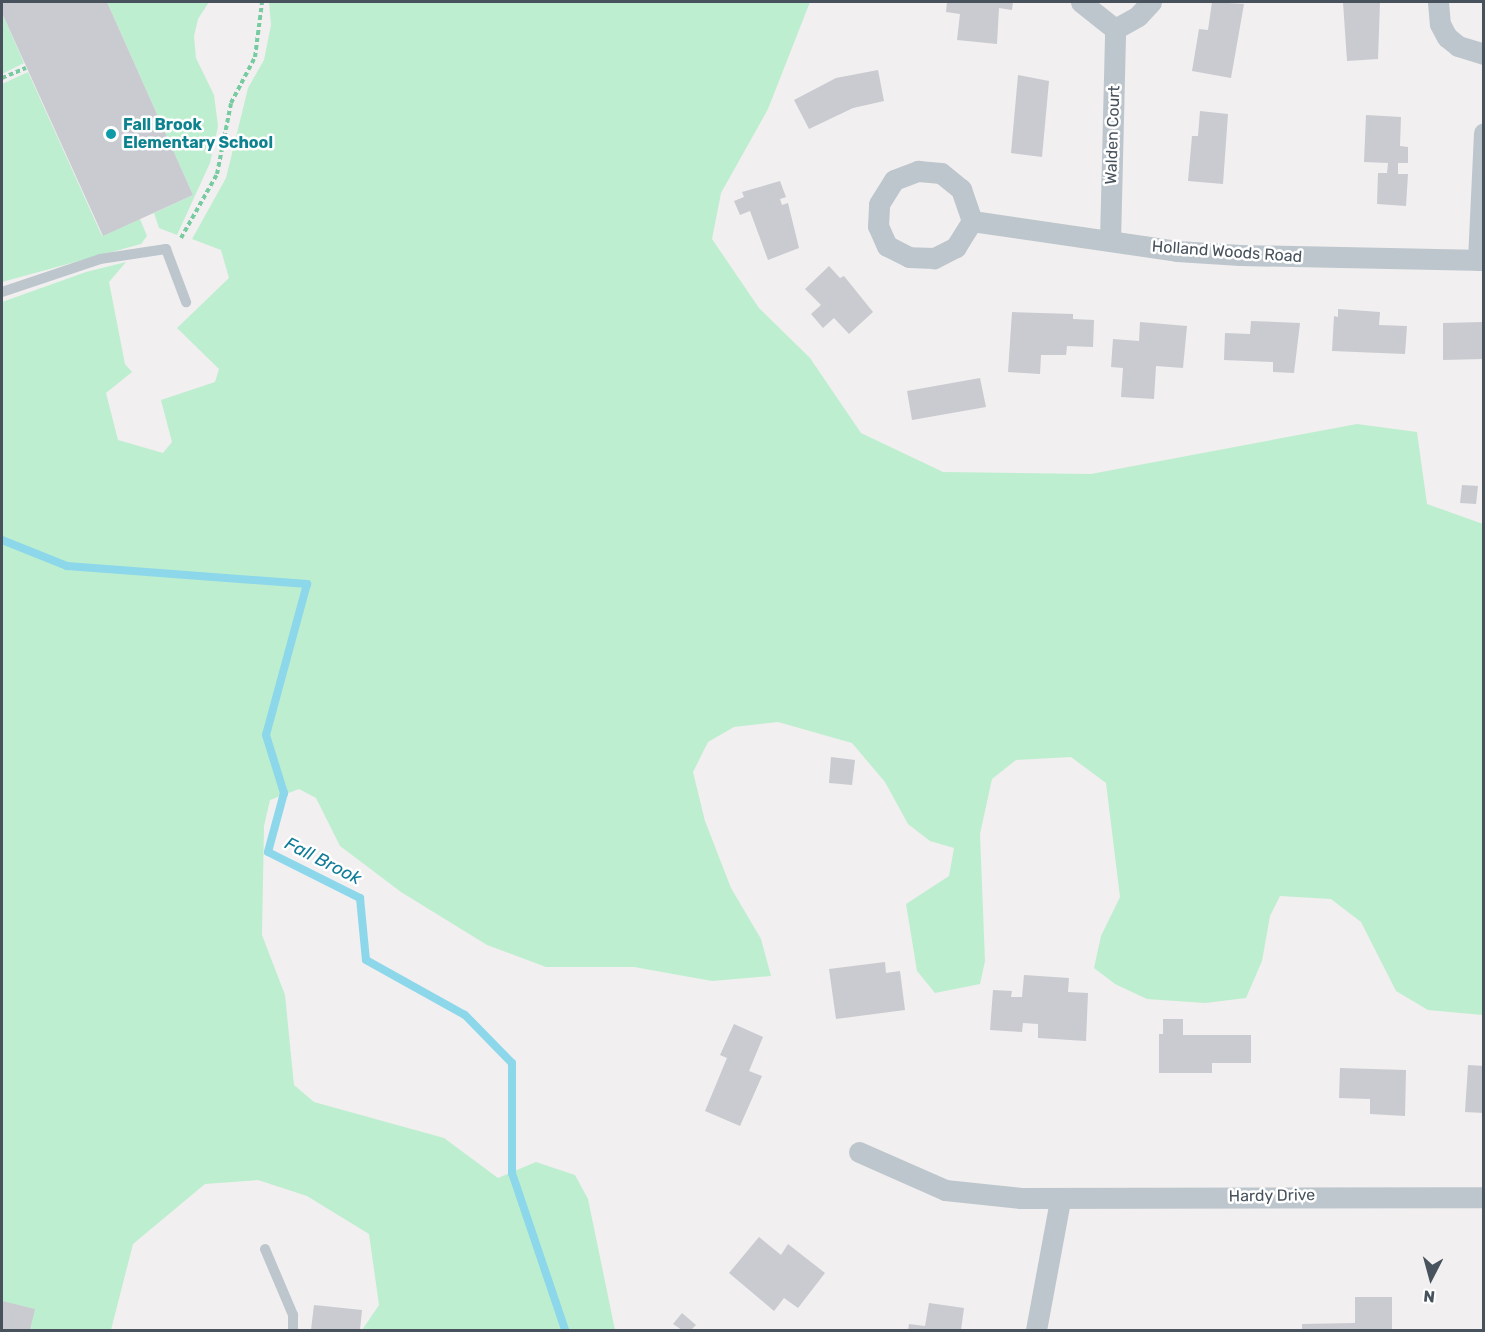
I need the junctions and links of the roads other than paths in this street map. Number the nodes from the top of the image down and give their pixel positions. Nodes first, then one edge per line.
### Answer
1 (1081, 2) edge
2 (1151, 2) edge
3 (1438, 2) edge
4 (1115, 29) junction
5 (1484, 54) edge
6 (1484, 133) edge
7 (972, 221) junction
8 (1110, 241) junction
9 (1481, 260) edge
10 (2, 292) edge
11 (186, 302) dead end
12 (859, 1152) dead end
13 (1484, 1197) edge
14 (1060, 1200) junction
15 (265, 1249) dead end
16 (293, 1330) edge
17 (1036, 1330) edge

1 - 4 street
2 - 4 street
3 - 5 street
4 - 8 street, Walden Court
6 - 9 street
7 - 7 street
7 - 8 street, Holland Woods Road
8 - 9 street, Holland Woods Road
10 - 11 lane
12 - 14 street, Hardy Drive
13 - 14 street, Hardy Drive
14 - 17 street
15 - 16 lane

